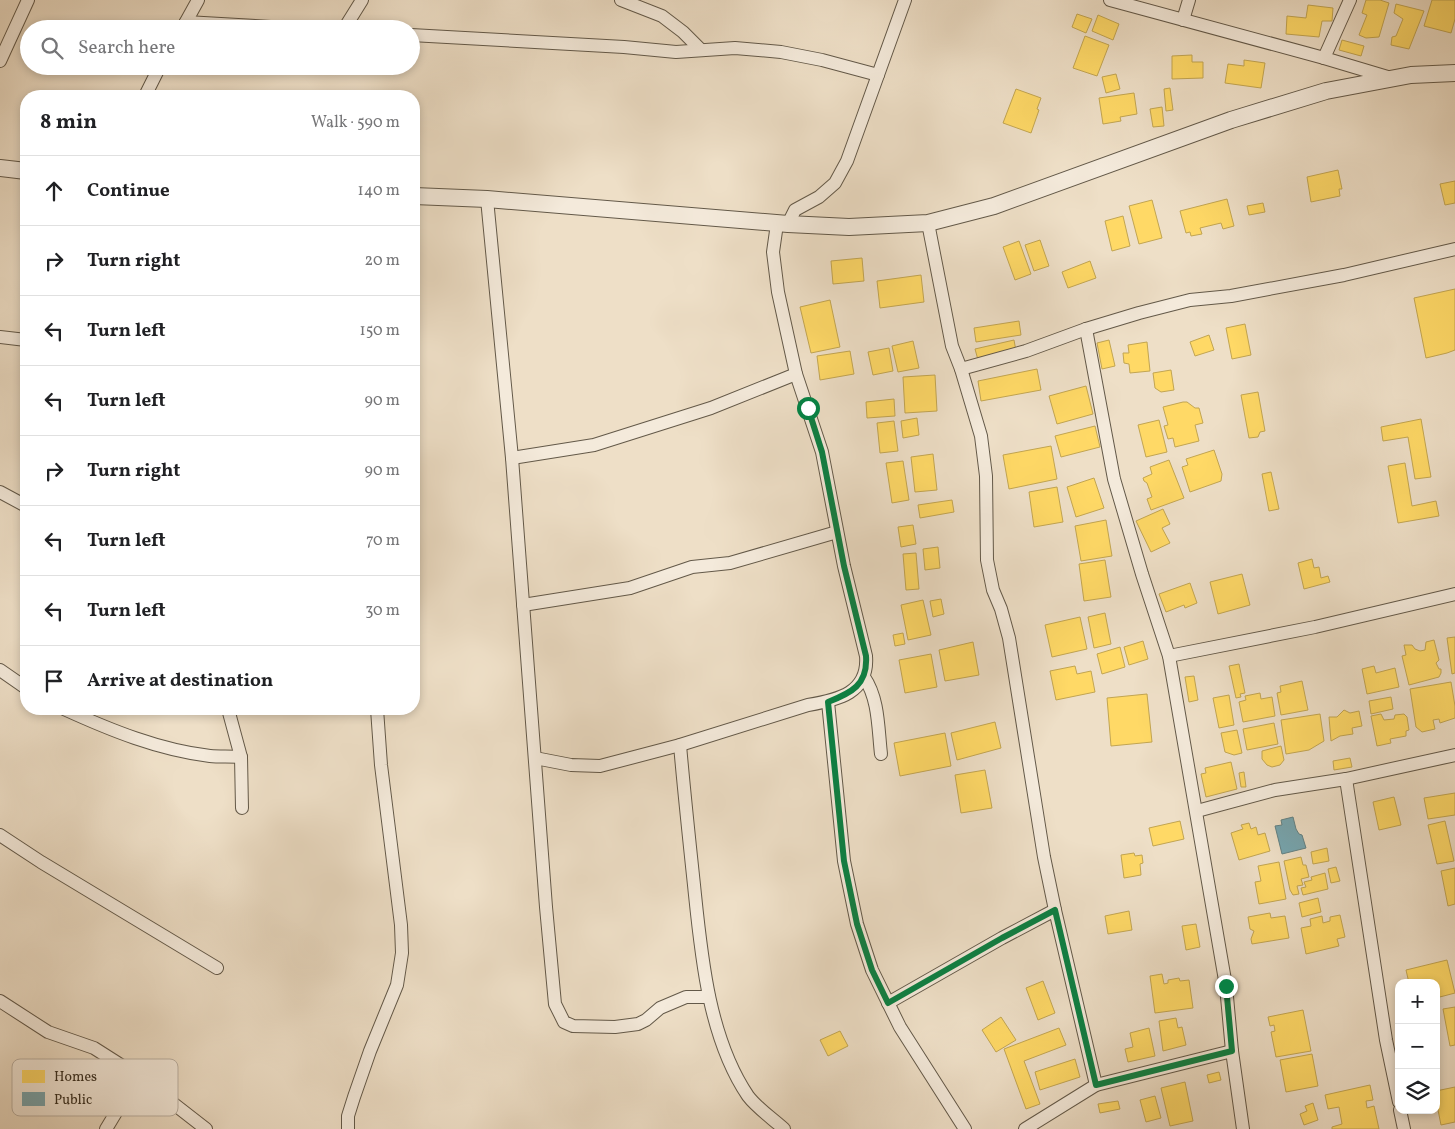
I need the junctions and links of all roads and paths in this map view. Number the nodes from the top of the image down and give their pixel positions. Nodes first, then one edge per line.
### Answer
1 (28, 0) edge
2 (198, 0) edge
3 (362, 0) edge
4 (620, 0) edge
5 (905, 0) edge
6 (1110, 0) edge
7 (1189, 0) edge
8 (1350, 0) edge
9 (187, 20) edge
10 (350, 20) edge
11 (1183, 20) junction
12 (420, 36) edge
13 (701, 50) junction
14 (1324, 58) junction
15 (0, 60) edge
16 (1455, 73) edge
17 (156, 75) edge
18 (878, 75) junction
19 (1391, 78) junction
20 (148, 90) edge
21 (0, 168) edge
22 (20, 170) edge
23 (420, 196) edge
24 (487, 199) junction
25 (928, 223) junction
26 (783, 224) junction
27 (1455, 249) edge
28 (1086, 329) junction
29 (0, 337) edge
30 (20, 339) edge
31 (961, 369) junction
32 (796, 374) junction
33 (512, 458) junction
34 (0, 492) edge
35 (20, 503) edge
36 (837, 532) junction
37 (1455, 594) edge
38 (523, 605) junction
39 (1169, 656) junction
40 (0, 670) edge
41 (864, 677) junction
42 (20, 684) edge
43 (828, 702) junction
44 (79, 715) edge
45 (230, 715) edge
46 (377, 715) edge
47 (680, 745) junction
48 (881, 754) dead end
49 (1455, 755) edge
50 (241, 757) junction
51 (535, 758) junction
52 (1346, 779) junction
53 (242, 808) dead end
54 (1197, 811) junction
55 (0, 835) edge
56 (1055, 910) junction
57 (217, 968) dead end
58 (709, 997) junction
59 (0, 1001) edge
60 (888, 1003) junction
61 (1232, 1051) junction
62 (111, 1059) edge
63 (1395, 1083) edge
64 (1096, 1085) junction
65 (178, 1107) edge
66 (1401, 1114) edge
67 (114, 1116) edge
68 (106, 1129) edge
69 (206, 1129) edge
70 (348, 1129) edge
71 (784, 1129) edge
72 (965, 1129) edge
73 (1025, 1129) edge
74 (1243, 1129) edge
75 (1404, 1129) edge

1 - 15 street
2 - 9 street
3 - 10 street
4 - 13 street
5 - 18 street
6 - 11 street
7 - 11 street
8 - 14 street
11 - 14 street
12 - 13 street
13 - 18 street
14 - 19 street
16 - 19 street
17 - 20 street
18 - 26 street
19 - 25 street
21 - 22 street
23 - 24 street
24 - 26 street
24 - 33 street
25 - 26 street
25 - 31 street
26 - 32 street
27 - 28 street
28 - 31 street
28 - 39 street
29 - 30 street
31 - 56 street
32 - 33 street
32 - 36 street
33 - 38 street
34 - 35 street
36 - 38 street
36 - 41 street
37 - 39 street
38 - 51 street
39 - 54 street
40 - 42 street
41 - 43 street
41 - 48 street
43 - 47 street
43 - 60 street
44 - 50 street
45 - 50 street
46 - 70 street
47 - 51 street
47 - 58 street
49 - 52 street
50 - 53 street
51 - 58 street
52 - 54 street
52 - 63 street
54 - 61 street
55 - 57 street
56 - 60 street
56 - 64 street
58 - 71 street
59 - 62 street
60 - 72 street
61 - 64 street
61 - 74 street
64 - 73 street
65 - 69 street
66 - 75 street
67 - 68 street

